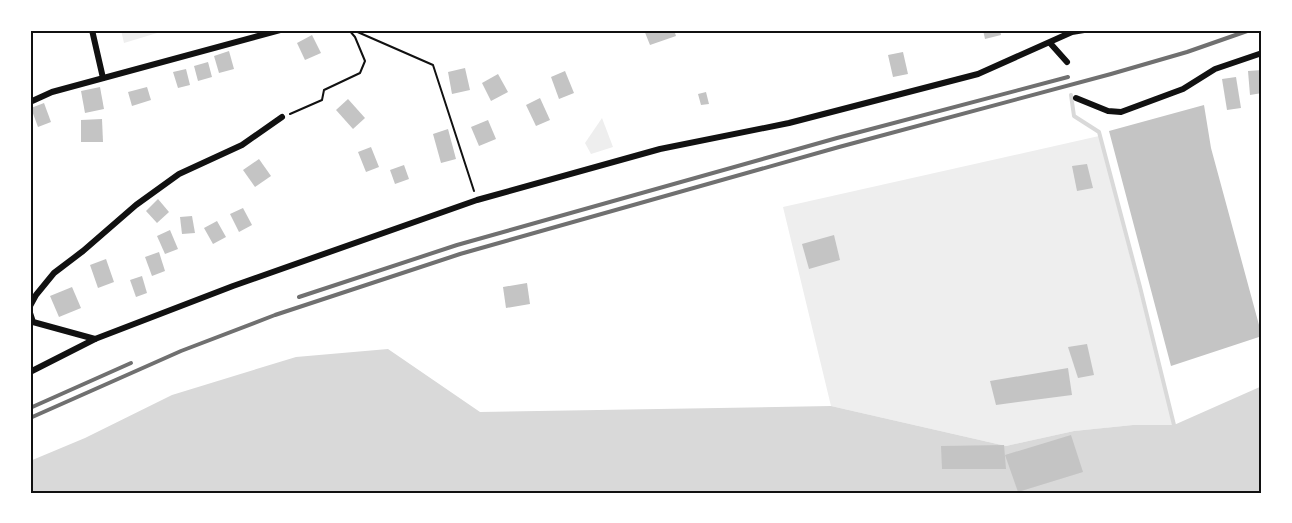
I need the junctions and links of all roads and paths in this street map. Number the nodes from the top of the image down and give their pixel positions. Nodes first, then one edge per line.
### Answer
1 (92, 30) edge
2 (280, 30) edge
3 (351, 30) edge
4 (1084, 30) edge
5 (1050, 44) junction
6 (1262, 53) edge
7 (1067, 62) dead end
8 (103, 78) junction
9 (1076, 98) dead end
10 (30, 102) edge
11 (282, 117) joint
12 (477, 200) junction
13 (30, 306) edge
14 (30, 313) edge
15 (95, 339) junction
16 (30, 372) edge

1 - 8 street
2 - 8 street
3 - 11 path
3 - 12 path
4 - 5 street
5 - 7 street
5 - 12 street
6 - 9 street
8 - 10 street
11 - 13 street
12 - 15 street
14 - 15 street
15 - 16 street

